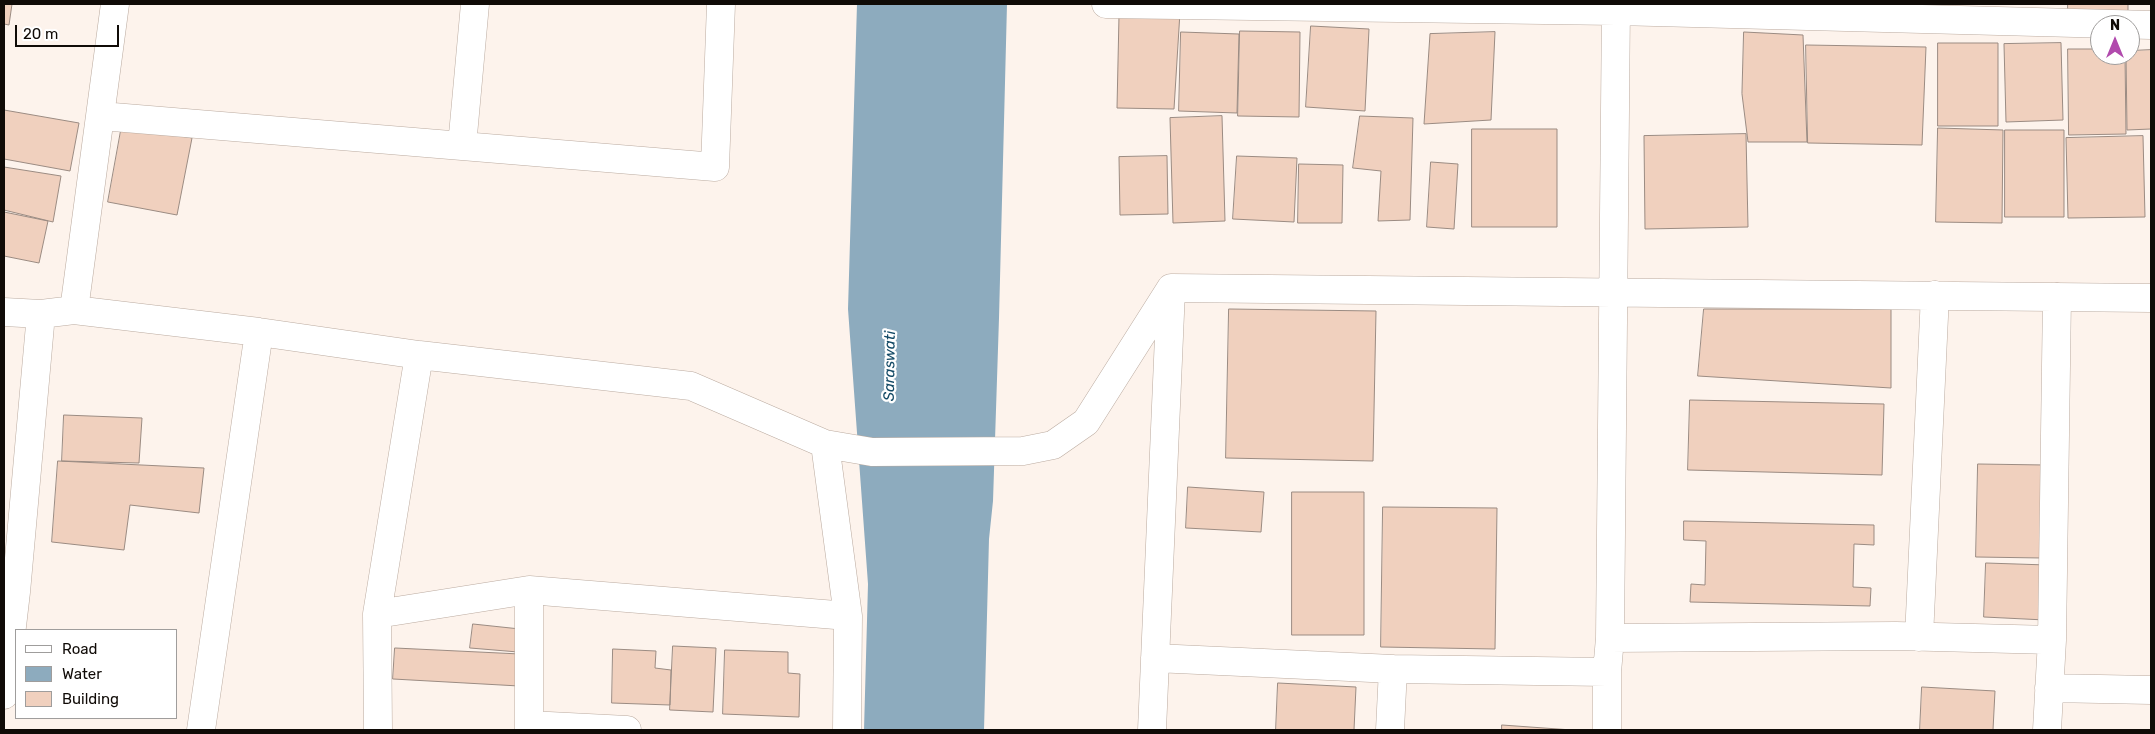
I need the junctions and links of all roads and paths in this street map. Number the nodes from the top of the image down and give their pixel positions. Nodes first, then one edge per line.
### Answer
1 (115, 4) edge
2 (475, 4) edge
3 (721, 4) edge
4 (1106, 4) edge
5 (1616, 7) edge
6 (2151, 25) edge
7 (101, 116) junction
8 (462, 146) junction
9 (1171, 288) junction
10 (1614, 292) junction
11 (1935, 296) junction
12 (2057, 297) junction
13 (2151, 298) edge
14 (74, 310) junction
15 (4, 312) edge
16 (42, 314) junction
17 (259, 332) junction
18 (420, 355) junction
19 (825, 444) junction
20 (529, 590) junction
21 (10, 592) edge
22 (377, 614) junction
23 (848, 616) junction
24 (1919, 637) junction
25 (1610, 638) junction
26 (2052, 640) junction
27 (1155, 658) junction
28 (1393, 669) junction
29 (1607, 672) junction
30 (2049, 688) junction
31 (2151, 690) edge
32 (4, 695) edge
33 (529, 728) edge
34 (201, 730) edge
35 (378, 730) edge
36 (627, 730) edge
37 (848, 730) edge
38 (1152, 730) edge
39 (1390, 730) edge
40 (1607, 730) edge
41 (2047, 730) edge

1 - 7 street
2 - 8 street
3 - 8 street
4 - 5 street
5 - 6 street
5 - 10 street
7 - 8 street
7 - 14 street
9 - 10 street
9 - 19 street
9 - 27 street
10 - 11 street
10 - 25 street
11 - 12 street
11 - 24 street
12 - 13 street
12 - 26 street
14 - 16 street
14 - 17 street
15 - 16 street
16 - 21 street
17 - 18 street
17 - 34 street
18 - 19 street
18 - 22 street
19 - 23 street
20 - 22 street
20 - 23 street
20 - 33 street
21 - 32 street
22 - 35 street
23 - 37 street
24 - 25 street
24 - 26 street
25 - 29 street
26 - 30 street
27 - 28 street
27 - 38 street
28 - 29 street
28 - 39 street
29 - 40 street
30 - 31 street
30 - 41 street
33 - 36 street

